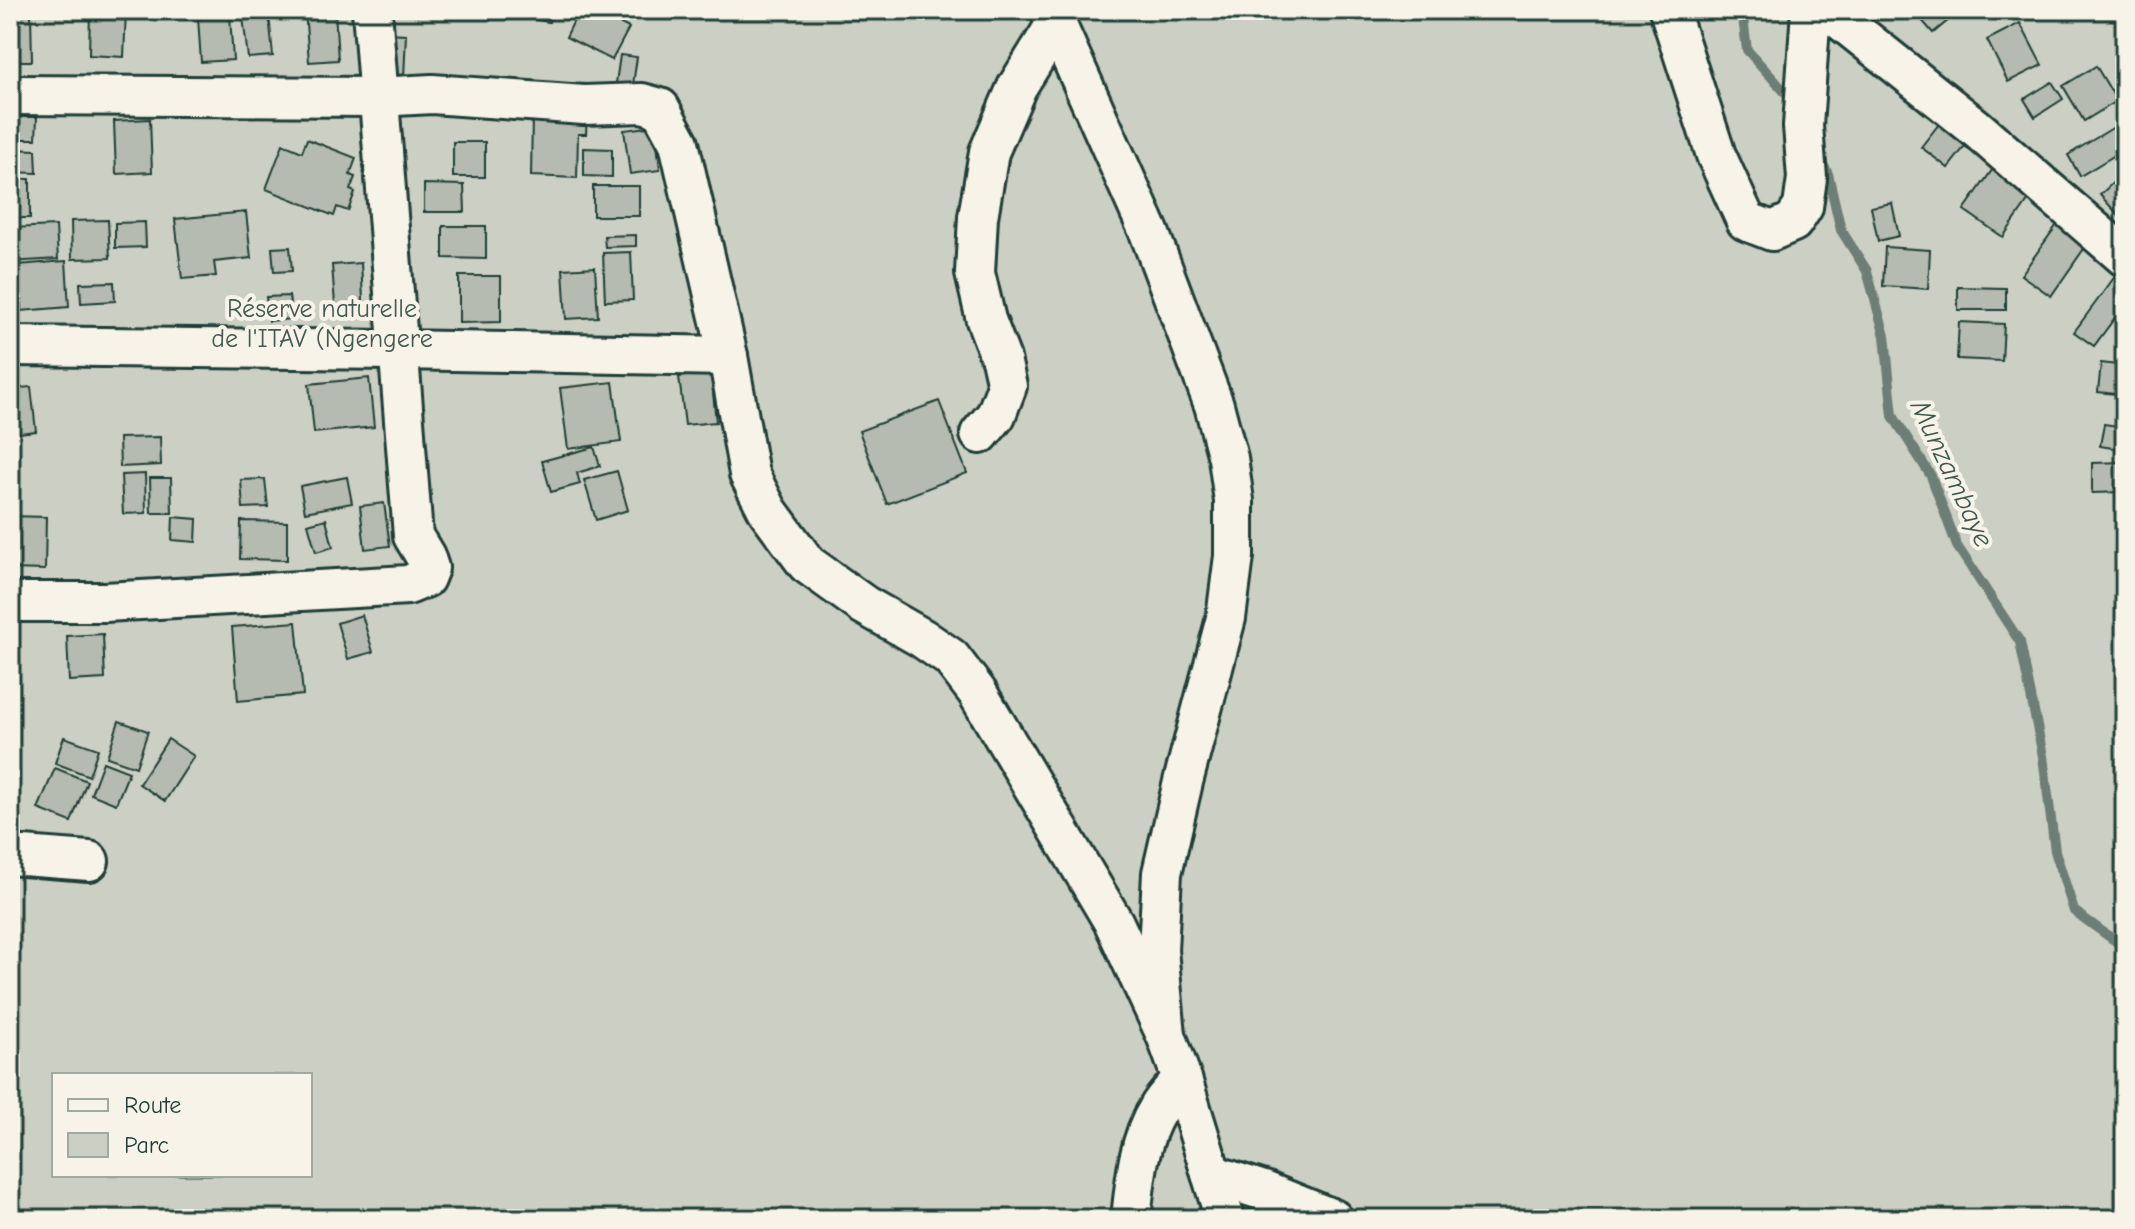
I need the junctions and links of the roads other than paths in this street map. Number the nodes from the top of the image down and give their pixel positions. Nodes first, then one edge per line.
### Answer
1 (372, 10) edge
2 (1669, 10) edge
3 (1811, 10) edge
4 (1828, 10) edge
5 (1053, 17) edge
6 (10, 95) edge
7 (377, 97) junction
8 (2125, 257) edge
9 (10, 346) edge
10 (398, 350) junction
11 (728, 356) junction
12 (980, 434) dead end
13 (10, 602) edge
14 (10, 855) edge
15 (89, 861) dead end
16 (1166, 1035) junction
17 (1182, 1079) junction
18 (1211, 1174) junction
19 (1131, 1219) edge
20 (1225, 1219) edge
21 (1333, 1219) edge

1 - 7 street
2 - 3 street
4 - 8 street
5 - 12 street
5 - 16 street
6 - 7 street
7 - 10 street
7 - 11 street
9 - 10 street
10 - 11 street
10 - 13 street
11 - 16 street
14 - 15 street
16 - 17 street
17 - 18 street
17 - 19 street
18 - 20 street
18 - 21 street

